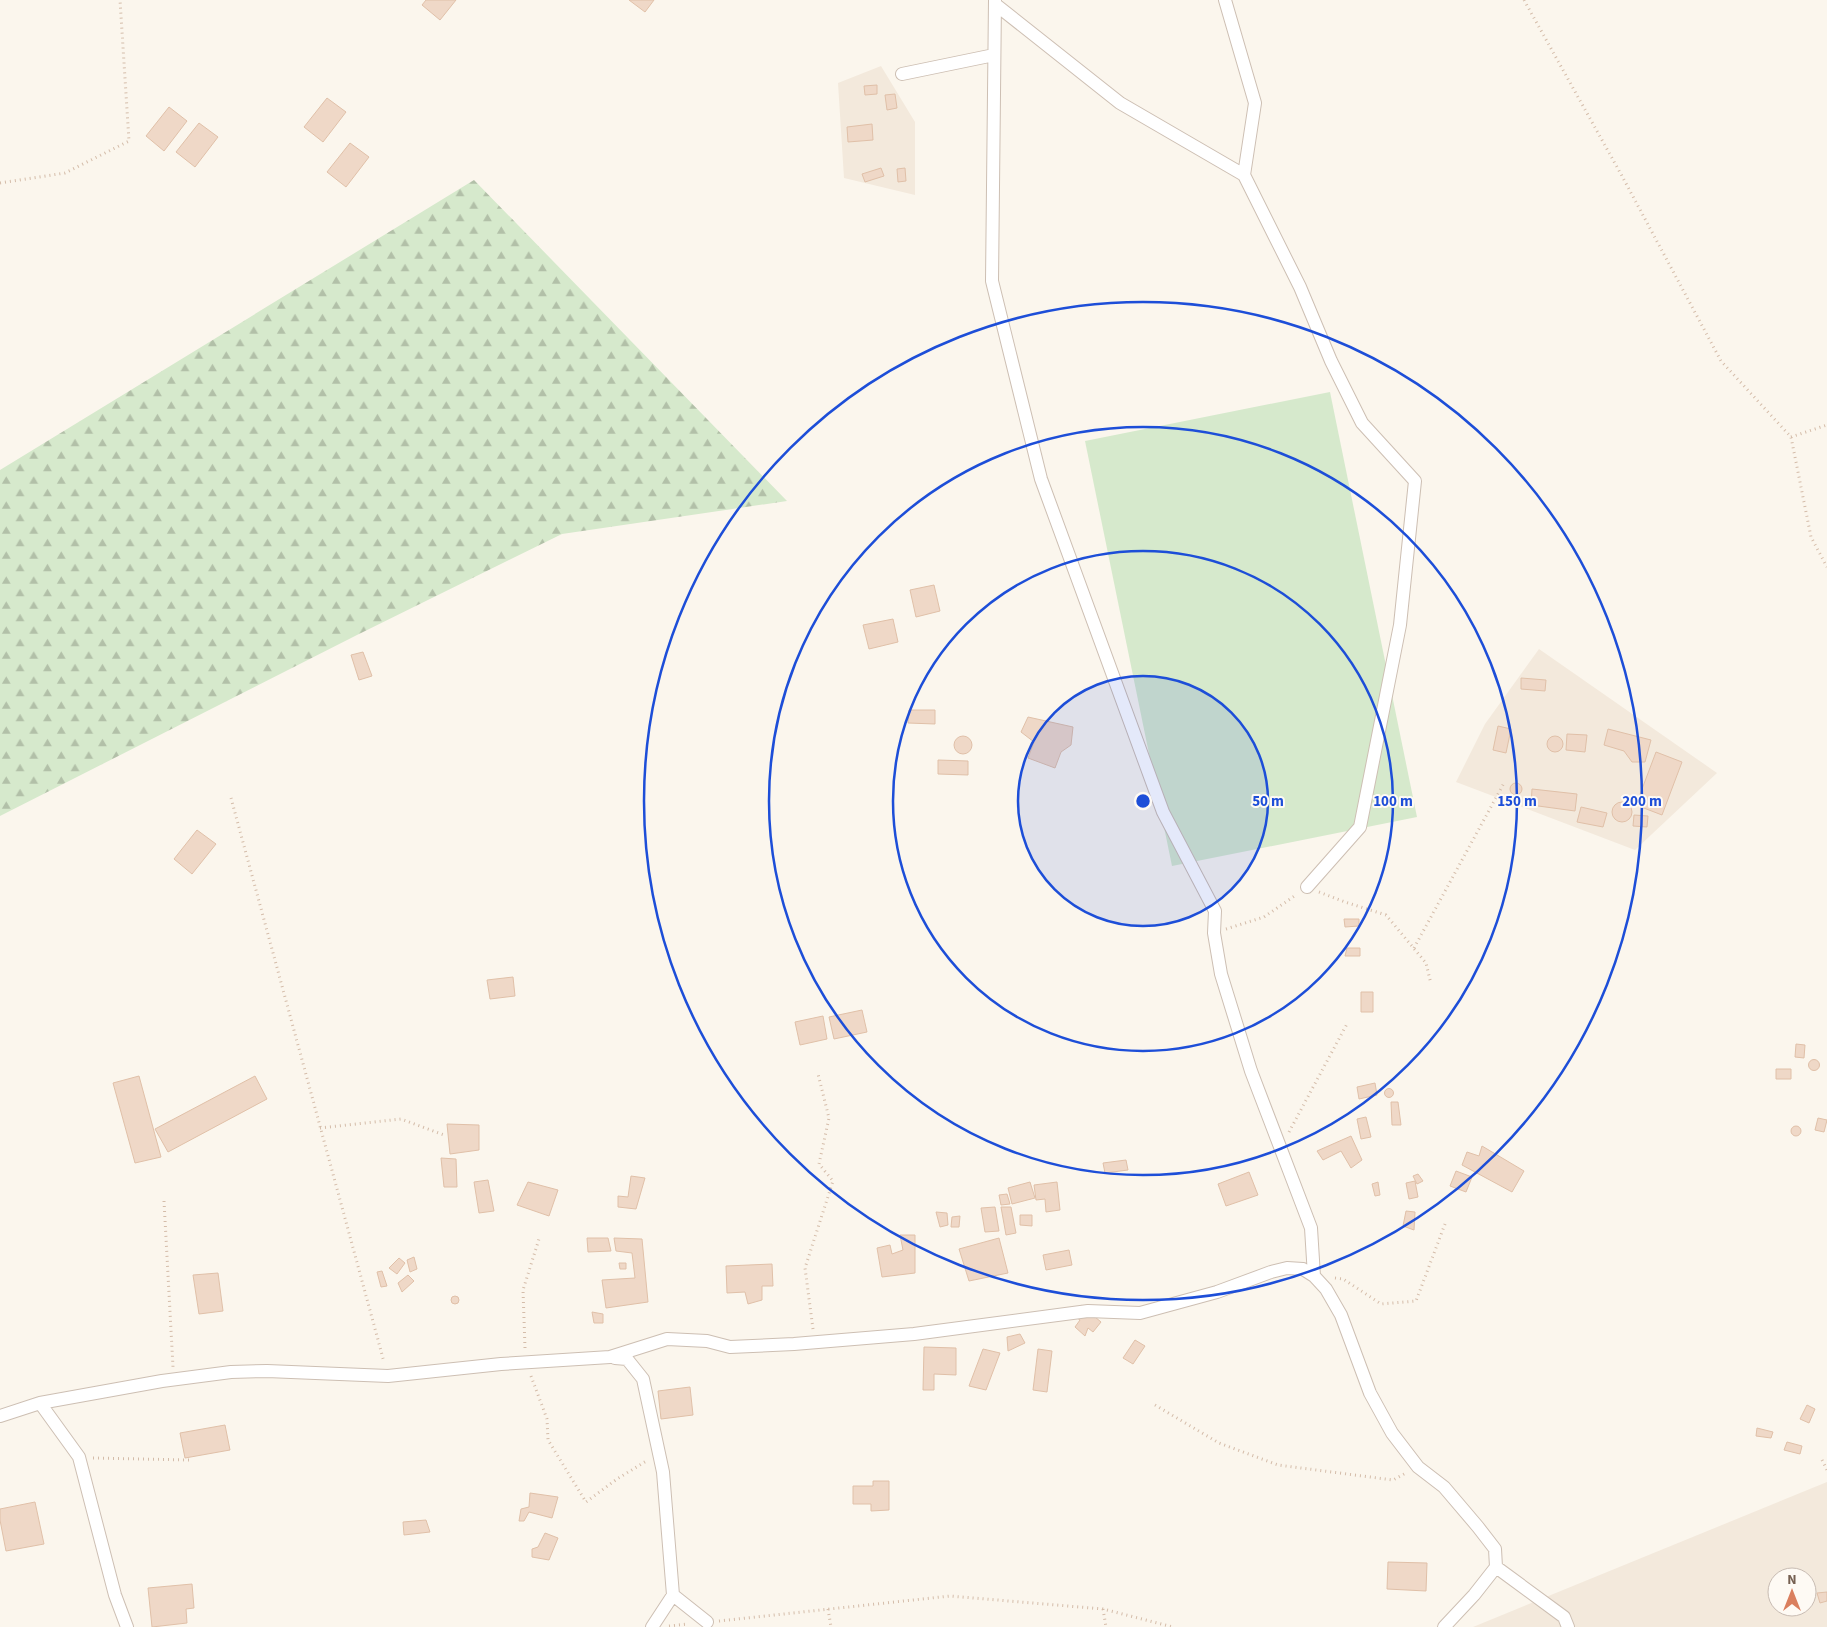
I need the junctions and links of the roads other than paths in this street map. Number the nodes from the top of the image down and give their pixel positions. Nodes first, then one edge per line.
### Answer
1 (1225, 0) edge
2 (995, 2) edge
3 (994, 55) junction
4 (902, 74) dead end
5 (1244, 175) junction
6 (1307, 887) road end
7 (1314, 1276) junction
8 (610, 1357) junction
9 (40, 1403) junction
10 (0, 1416) edge
11 (1496, 1567) junction
12 (673, 1595) junction
13 (707, 1622) road end
14 (127, 1627) edge
15 (652, 1627) edge
16 (1444, 1627) edge
17 (1568, 1627) edge

1 - 5 street
2 - 3 street
2 - 5 street
3 - 4 street
3 - 7 street
5 - 6 street
7 - 8 street
7 - 11 street
8 - 9 street
8 - 12 street
9 - 10 street
9 - 14 street
11 - 16 street
11 - 17 street
12 - 13 street
12 - 15 street

